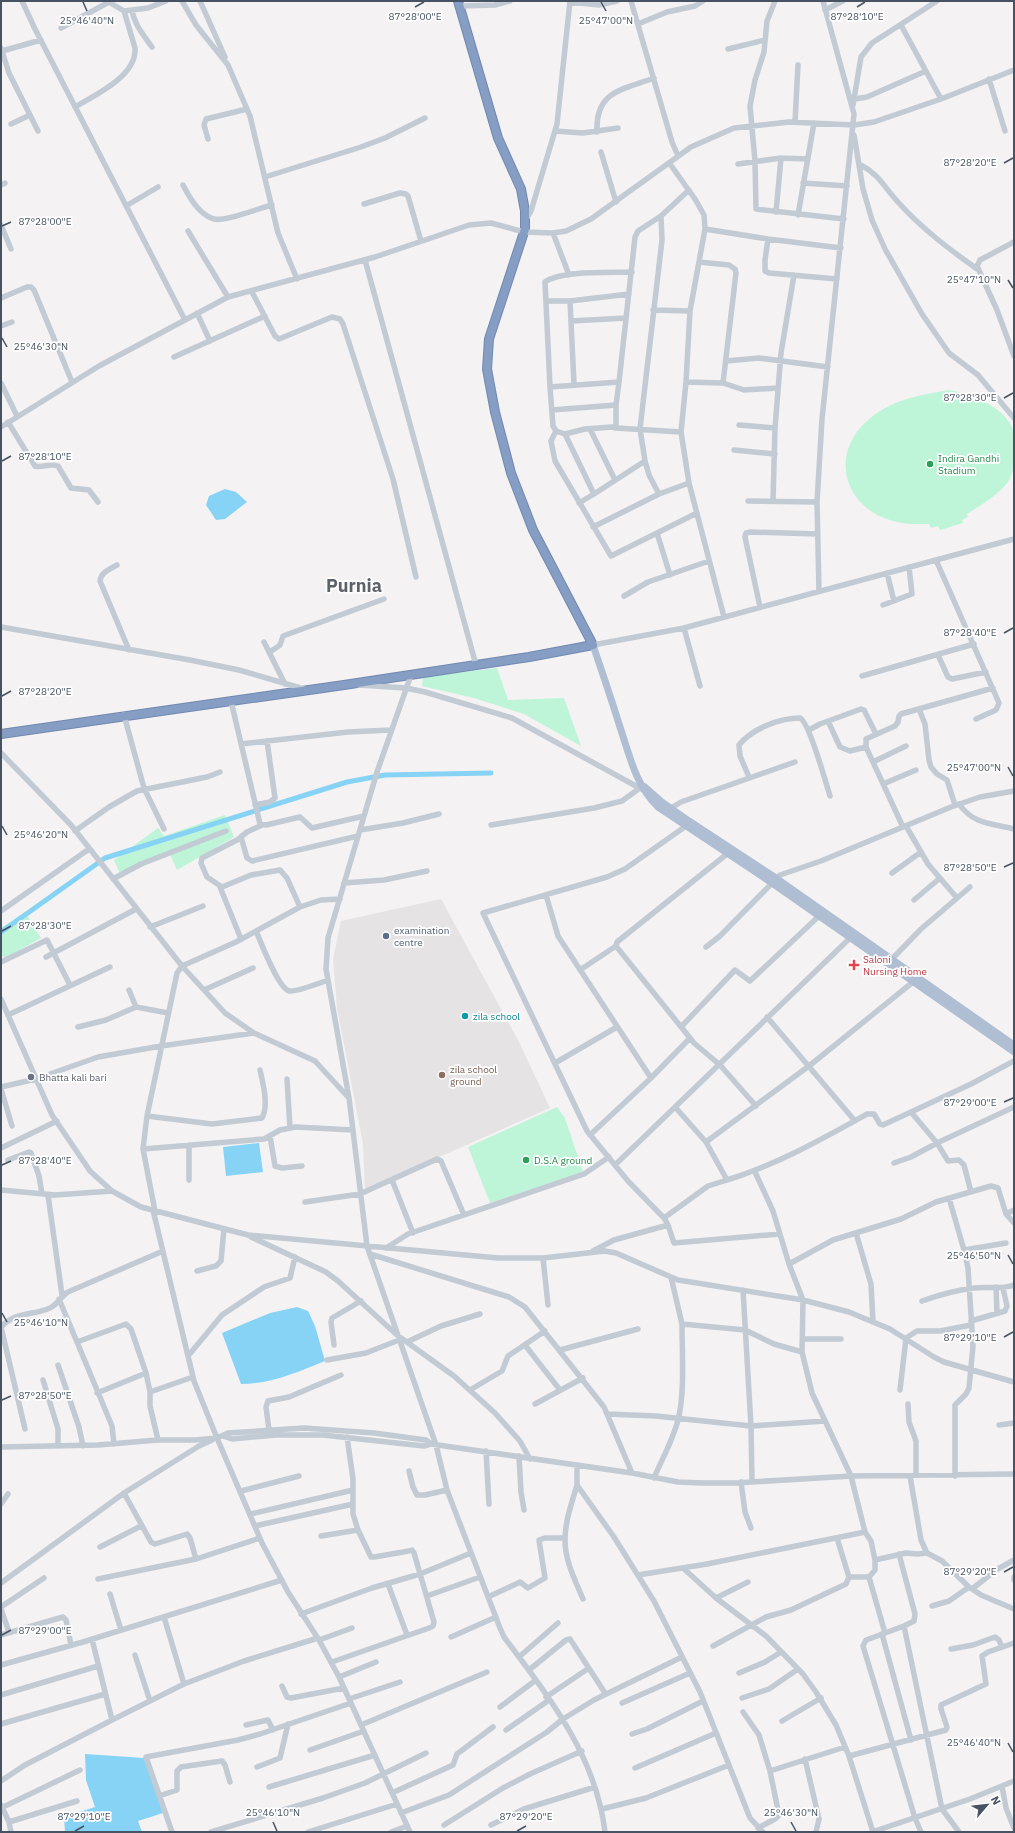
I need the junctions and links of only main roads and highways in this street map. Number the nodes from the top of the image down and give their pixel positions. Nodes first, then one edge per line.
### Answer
1 (459, 4) edge
2 (593, 645) junction
3 (1, 734) edge
4 (640, 786) junction
5 (774, 880) junction
6 (1014, 1045) edge
7 (1014, 1052) edge

1 - 2 highway
2 - 3 highway
2 - 4 main road
4 - 5 main road
4 - 5 main road
5 - 6 main road
5 - 7 main road

